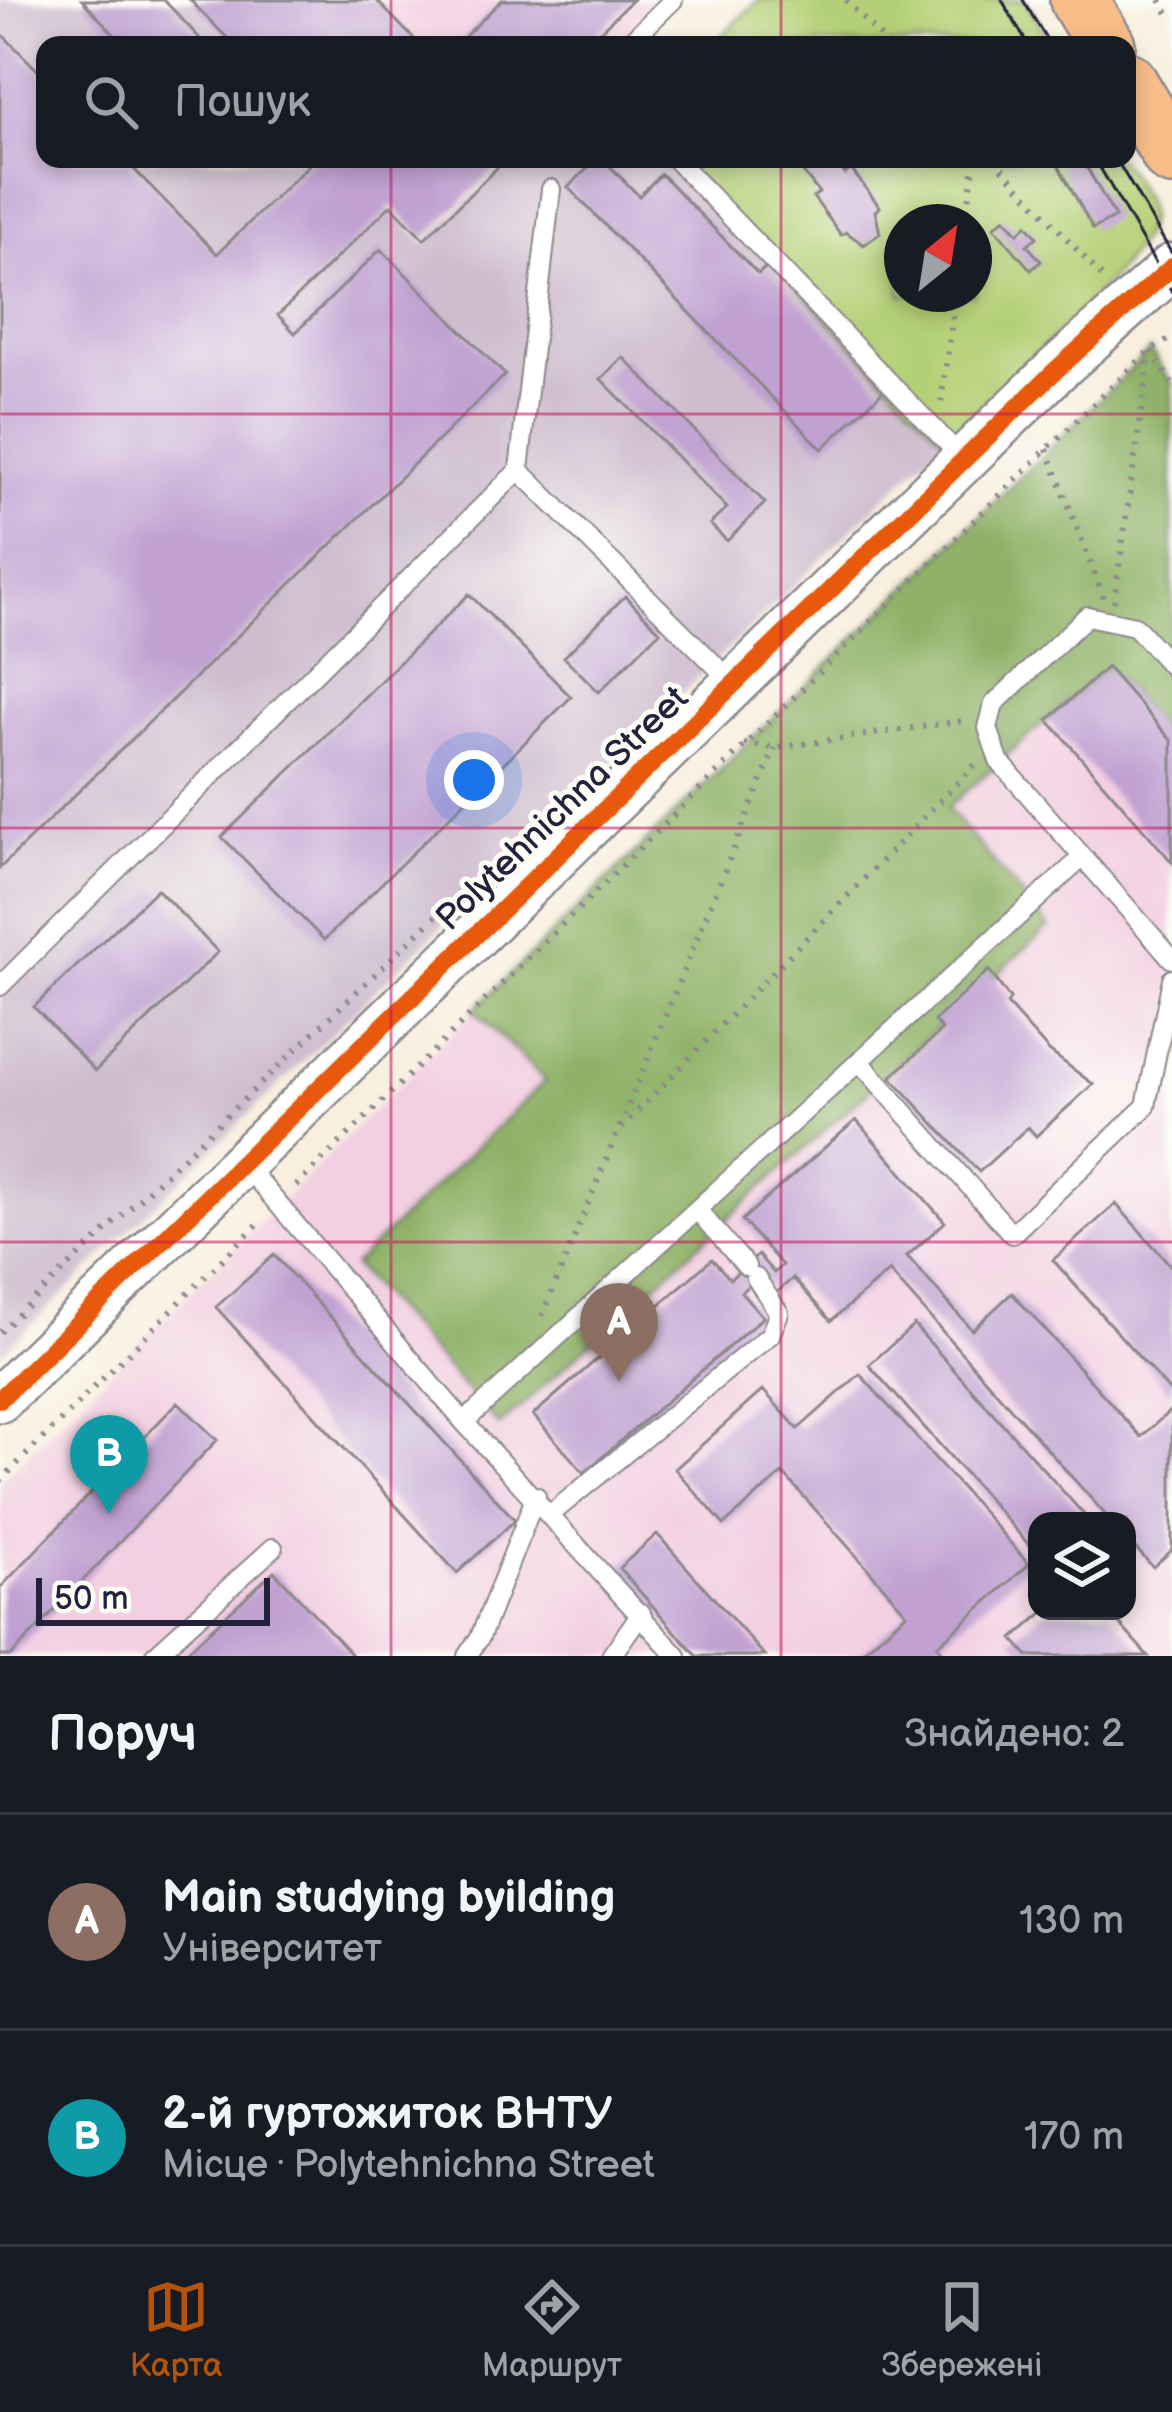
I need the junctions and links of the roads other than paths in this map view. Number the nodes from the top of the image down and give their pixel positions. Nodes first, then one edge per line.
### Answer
1 (673, 0) edge
2 (1079, 0) edge
3 (636, 36) edge
4 (1101, 36) edge
5 (1136, 96) edge
6 (1172, 156) edge
7 (684, 168) edge
8 (550, 189) dead end
9 (1172, 267) edge
10 (950, 446) junction
11 (520, 470) junction
12 (1172, 667) edge
13 (734, 684) junction
14 (1083, 857) junction
15 (1172, 959) edge
16 (1172, 979) edge
17 (0, 986) edge
18 (860, 1062) junction
19 (243, 1162) junction
20 (698, 1210) junction
21 (0, 1400) edge
22 (464, 1422) junction
23 (536, 1496) junction
24 (552, 1514) junction
25 (273, 1548) dead end
26 (641, 1613) junction
27 (154, 1656) edge
28 (467, 1656) edge
29 (611, 1656) edge
30 (677, 1656) edge

1 - 3 lane
2 - 4 main road
5 - 6 main road
7 - 10 lane
8 - 11 lane
9 - 10 street, Polytehnichna Street
10 - 13 street, Polytehnichna Street
11 - 13 lane
11 - 17 lane
12 - 14 lane
13 - 19 street, Polytehnichna Street
14 - 15 lane
14 - 18 lane
16 - 18 lane
18 - 20 lane
19 - 21 street, Polytehnichna Street
19 - 22 lane
20 - 22 lane
20 - 24 lane
22 - 23 lane
23 - 24 lane
23 - 28 lane
24 - 26 lane
25 - 27 lane
26 - 29 lane
26 - 30 lane

